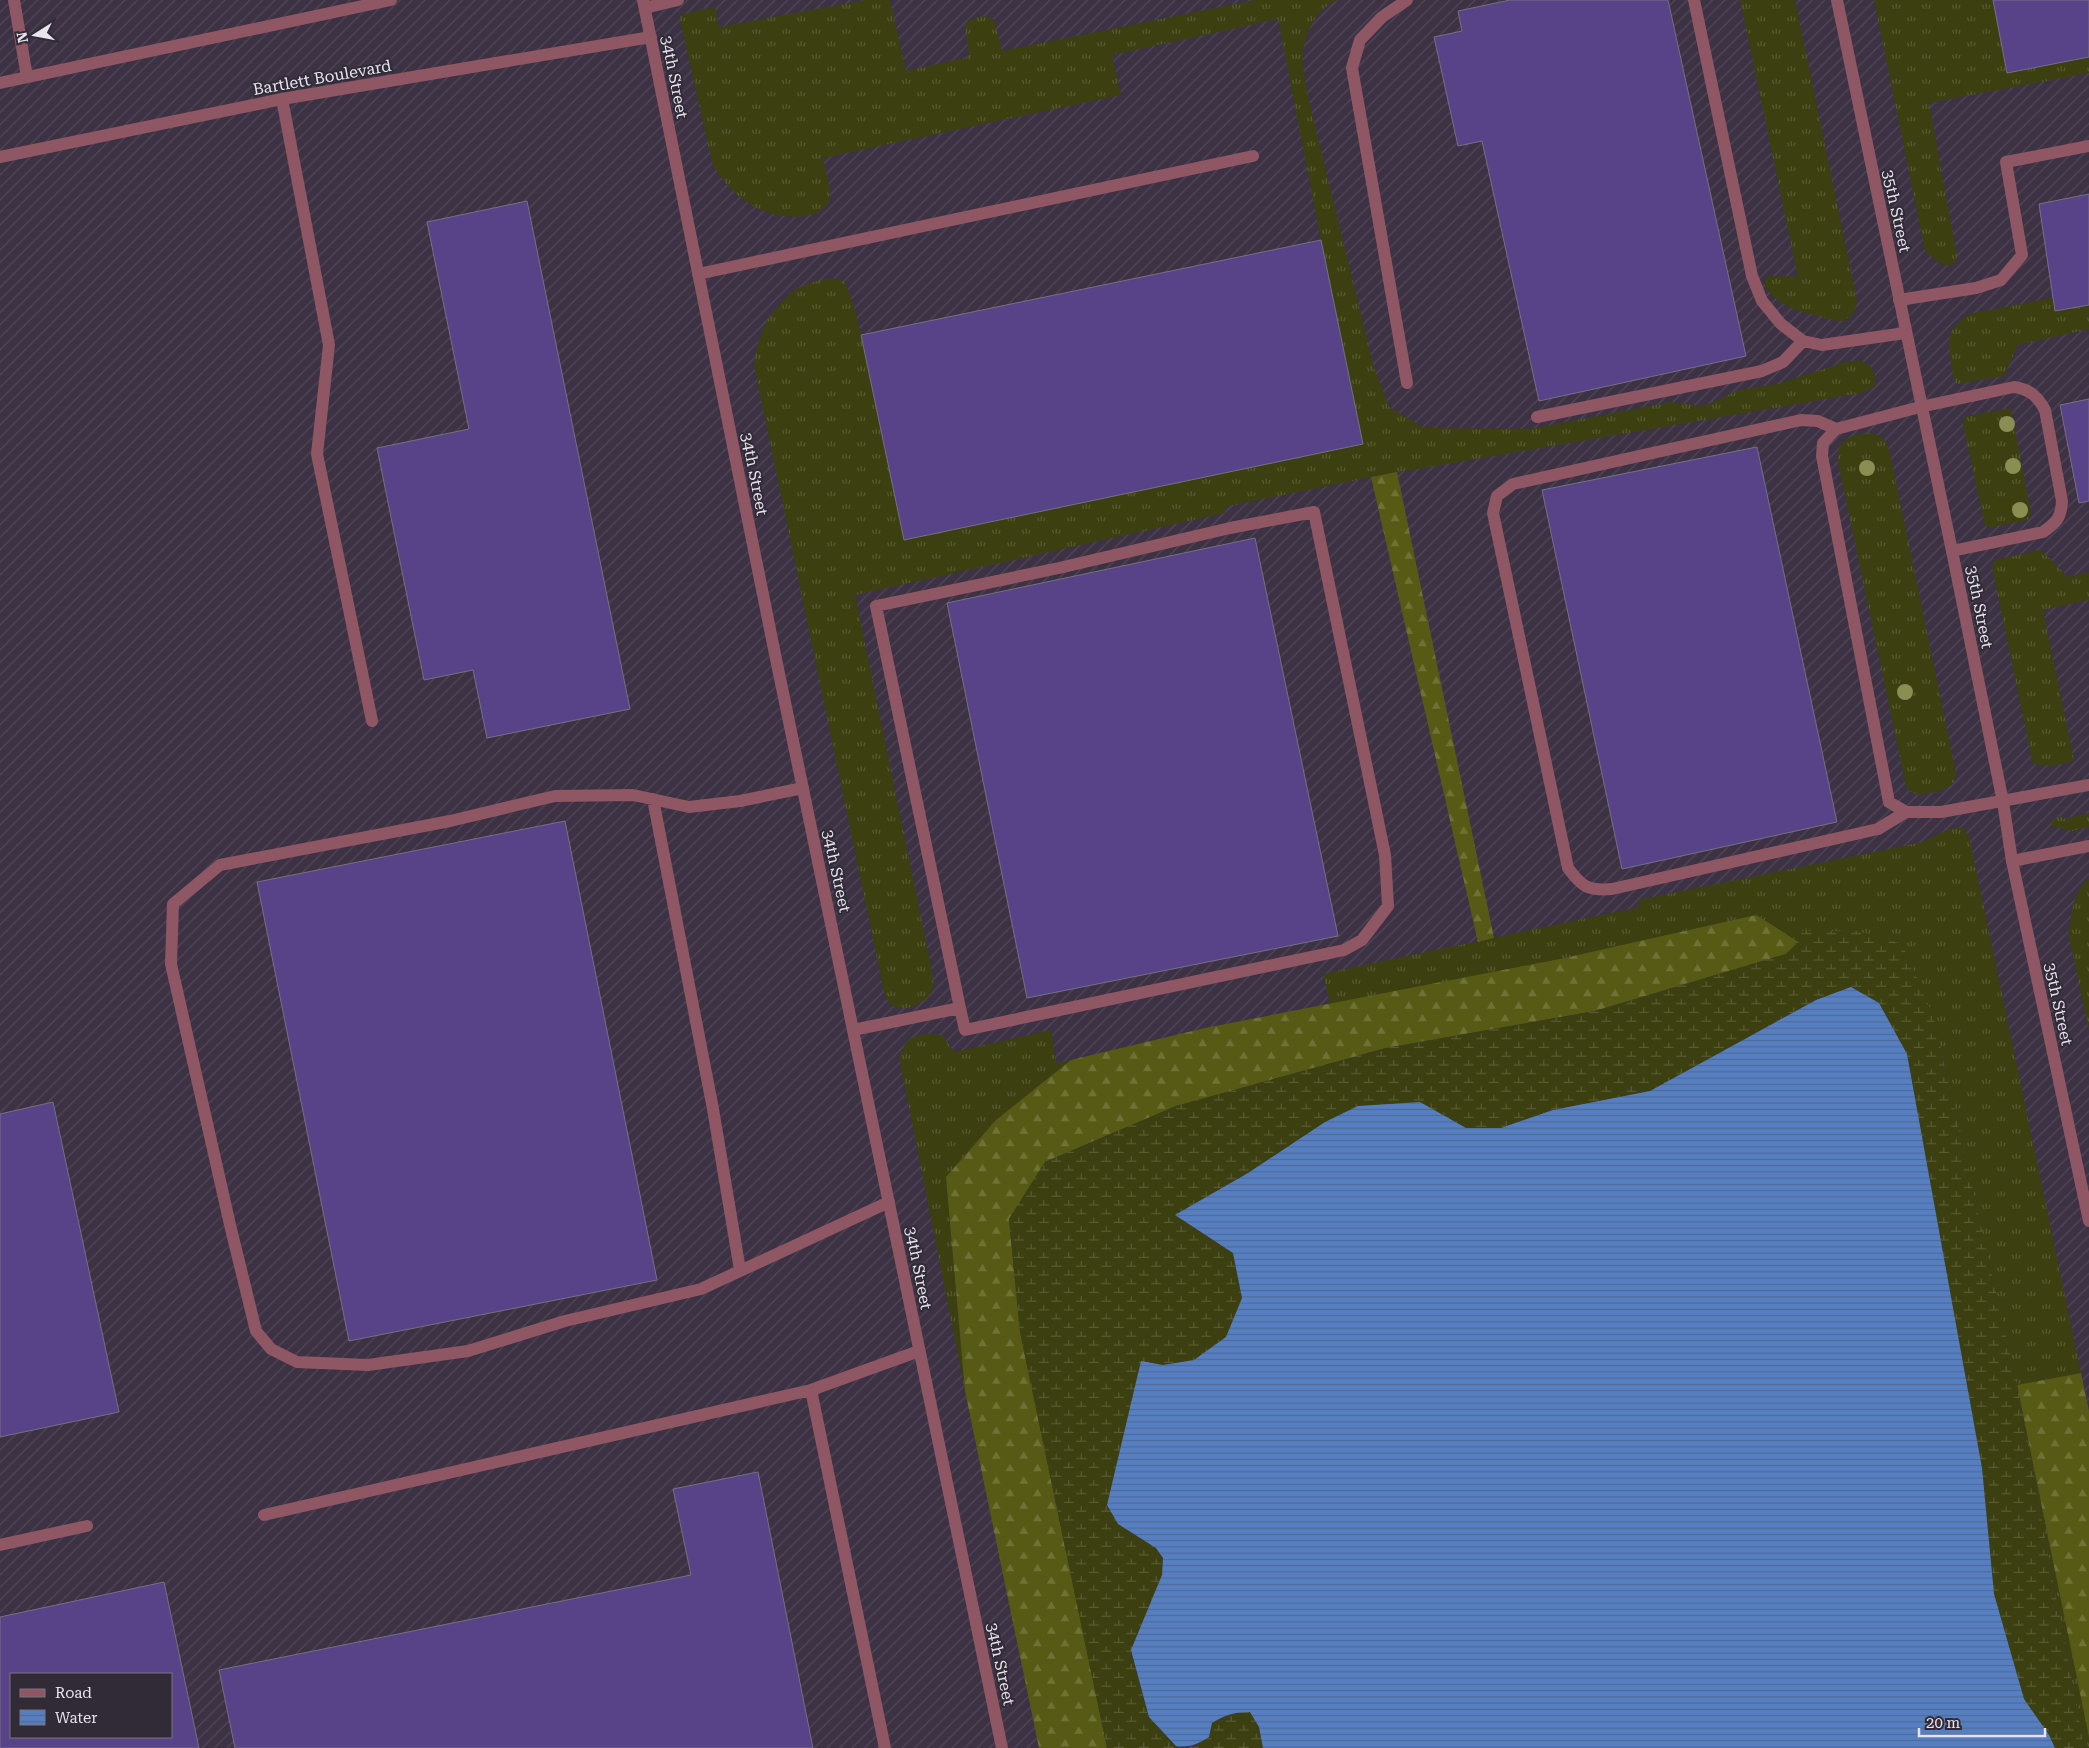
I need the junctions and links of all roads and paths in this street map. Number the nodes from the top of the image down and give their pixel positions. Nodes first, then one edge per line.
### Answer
1 (14, 0) edge
2 (391, 0) edge
3 (678, 0) edge
4 (1407, 0) edge
5 (1694, 0) edge
6 (1837, 0) edge
7 (644, 4) edge
8 (651, 37) junction
9 (27, 77) junction
10 (0, 83) edge
11 (282, 99) junction
12 (2089, 146) edge
13 (1253, 156) dead end
14 (0, 157) edge
15 (698, 274) junction
16 (1899, 300) junction
17 (1905, 333) junction
18 (1803, 341) junction
19 (1407, 383) dead end
20 (1920, 406) junction
21 (1537, 417) dead end
22 (1836, 429) junction
23 (1952, 551) junction
24 (372, 721) dead end
25 (2089, 785) edge
26 (803, 788) junction
27 (653, 799) junction
28 (2003, 802) junction
29 (1906, 812) junction
30 (2089, 846) edge
31 (2012, 860) junction
32 (960, 1008) junction
33 (853, 1030) junction
34 (889, 1202) junction
35 (2089, 1221) edge
36 (740, 1270) junction
37 (919, 1351) junction
38 (810, 1390) junction
39 (264, 1515) dead end
40 (87, 1526) dead end
41 (0, 1545) edge
42 (885, 1748) edge
43 (1002, 1748) edge

1 - 9 street
2 - 9 street
3 - 7 street
4 - 19 street
5 - 18 street
6 - 16 street, 35th Street
7 - 8 street, 34th Street
8 - 11 street, Bartlett Boulevard
8 - 15 street, 34th Street
9 - 10 street
11 - 14 street, Bartlett Boulevard
11 - 24 street
12 - 16 street
13 - 15 street
15 - 26 street, 34th Street
16 - 17 street, 35th Street
17 - 18 street
17 - 20 street, 35th Street
18 - 21 street
20 - 22 street
20 - 23 street, 35th Street
20 - 23 street
22 - 29 street
22 - 29 street
23 - 28 street, 35th Street
25 - 28 street
26 - 27 street
26 - 33 street, 34th Street
27 - 36 street
27 - 36 street
28 - 29 street
28 - 31 street, 35th Street
30 - 31 street
31 - 35 street, 35th Street
32 - 32 street
32 - 33 street
33 - 34 street, 34th Street
34 - 36 street
34 - 37 street, 34th Street
37 - 38 street
37 - 43 street, 34th Street
38 - 39 street
38 - 42 street
40 - 41 street

